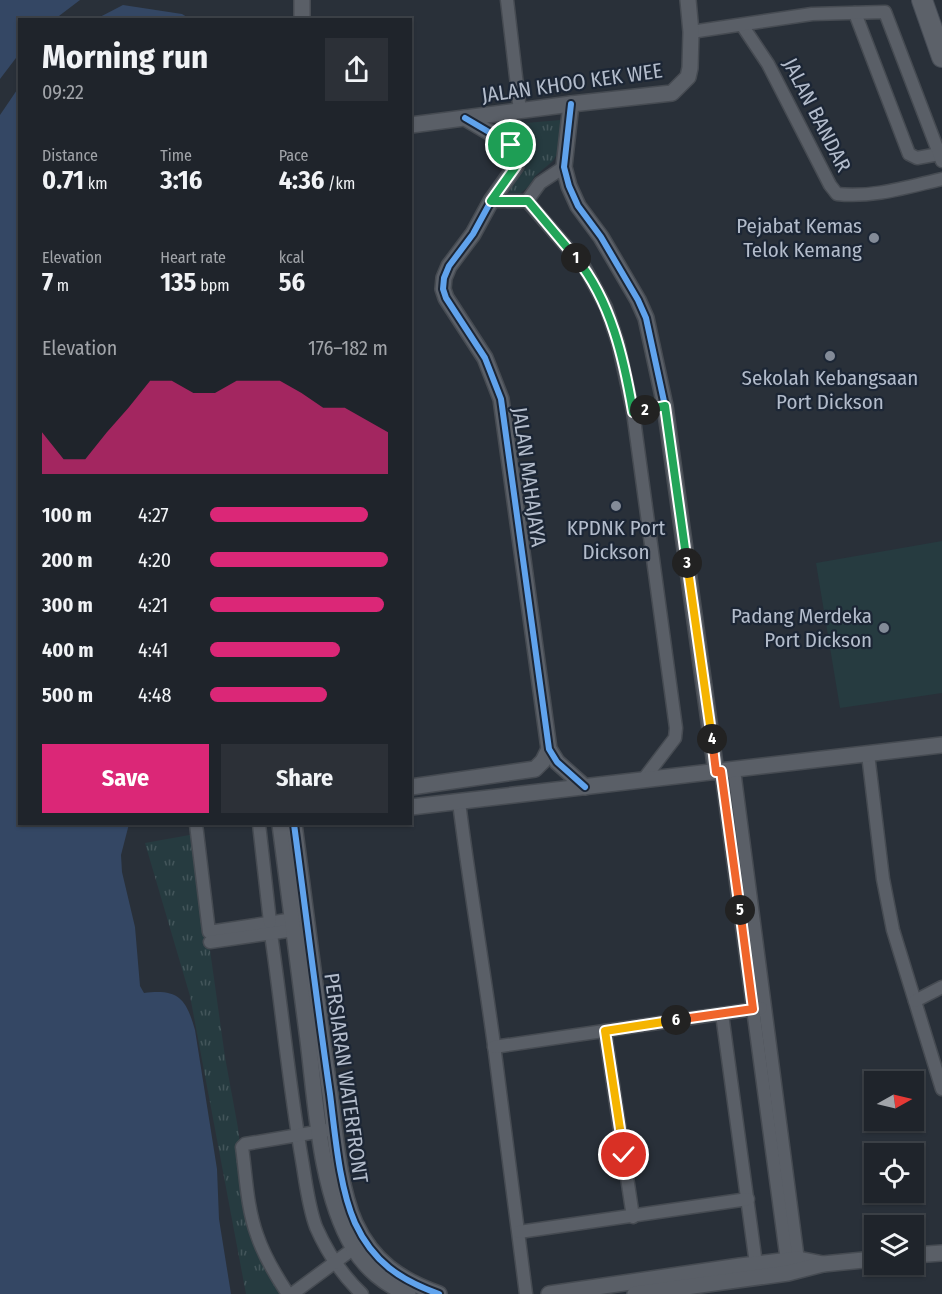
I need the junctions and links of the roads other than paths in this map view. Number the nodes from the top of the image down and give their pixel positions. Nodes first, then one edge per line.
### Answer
1 (507, 0) edge
2 (688, 0) edge
3 (922, 0) edge
4 (855, 12) junction
5 (742, 25) junction
6 (691, 32) junction
7 (942, 57) edge
8 (571, 104) junction
9 (520, 111) junction
10 (465, 118) junction
11 (412, 125) edge
12 (940, 157) edge
13 (564, 167) junction
14 (942, 179) edge
15 (491, 201) junction
16 (528, 201) junction
17 (665, 406) junction
18 (633, 412) junction
19 (942, 745) edge
20 (549, 749) junction
21 (868, 754) junction
22 (724, 771) junction
23 (643, 780) junction
24 (412, 787) edge
25 (585, 787) junction
26 (459, 802) junction
27 (412, 807) edge
28 (196, 825) edge
29 (259, 825) edge
30 (280, 825) edge
31 (294, 825) edge
32 (298, 922) junction
33 (270, 928) junction
34 (210, 942) dead end
35 (942, 987) edge
36 (915, 1001) junction
37 (759, 1008) junction
38 (722, 1014) junction
39 (605, 1031) junction
40 (494, 1047) junction
41 (318, 1063) junction
42 (288, 1067) junction
43 (942, 1089) edge
44 (327, 1130) junction
45 (298, 1136) junction
46 (748, 1199) junction
47 (633, 1217) junction
48 (519, 1232) junction
49 (360, 1244) junction
50 (942, 1253) edge
51 (924, 1254) edge
52 (864, 1260) edge
53 (334, 1261) junction
54 (756, 1264) junction
55 (793, 1266) junction
56 (638, 1291) edge
57 (290, 1294) edge
58 (362, 1294) edge
59 (408, 1294) edge
60 (439, 1294) edge
61 (526, 1294) edge
62 (549, 1294) edge

1 - 9 street
2 - 6 street, JALAN KHOO KEK WEE
3 - 7 main road
4 - 5 street
4 - 12 street
4 - 12 street
5 - 6 street
5 - 14 street, JALAN BANDAR
6 - 8 street, JALAN KHOO KEK WEE
8 - 9 street, JALAN KHOO KEK WEE
8 - 13 street
9 - 10 street, JALAN KHOO KEK WEE
10 - 11 street, JALAN KHOO KEK WEE
10 - 15 street, JALAN MAHAJAYA
13 - 16 street
13 - 17 street
15 - 16 street
15 - 20 street, JALAN MAHAJAYA
16 - 18 street
17 - 18 street
17 - 22 street
18 - 23 street
19 - 21 street
20 - 24 street
20 - 25 street
21 - 22 street
21 - 36 street
22 - 23 street
22 - 37 street
23 - 25 street
25 - 26 street
26 - 27 street
26 - 40 street
28 - 33 street
29 - 33 street
30 - 32 street, PERSIARAN WATERFRONT
31 - 32 street, PERSIARAN WATERFRONT
32 - 33 street
32 - 41 street, PERSIARAN WATERFRONT
33 - 34 street
33 - 42 street
35 - 36 street
36 - 43 street
37 - 38 street
37 - 55 street
38 - 39 street
38 - 46 street
39 - 40 street
39 - 47 street
40 - 48 street
41 - 42 street
41 - 44 street, PERSIARAN WATERFRONT
42 - 45 street
44 - 45 street
44 - 49 street, PERSIARAN WATERFRONT
45 - 53 street
45 - 57 street
46 - 47 street
46 - 54 street
47 - 48 street
48 - 61 street
49 - 53 street
49 - 59 street, PERSIARAN WATERFRONT
49 - 60 street, PERSIARAN WATERFRONT
50 - 51 street
52 - 55 street
53 - 57 street
53 - 58 street
54 - 55 street
54 - 56 street
55 - 56 street
56 - 62 street

